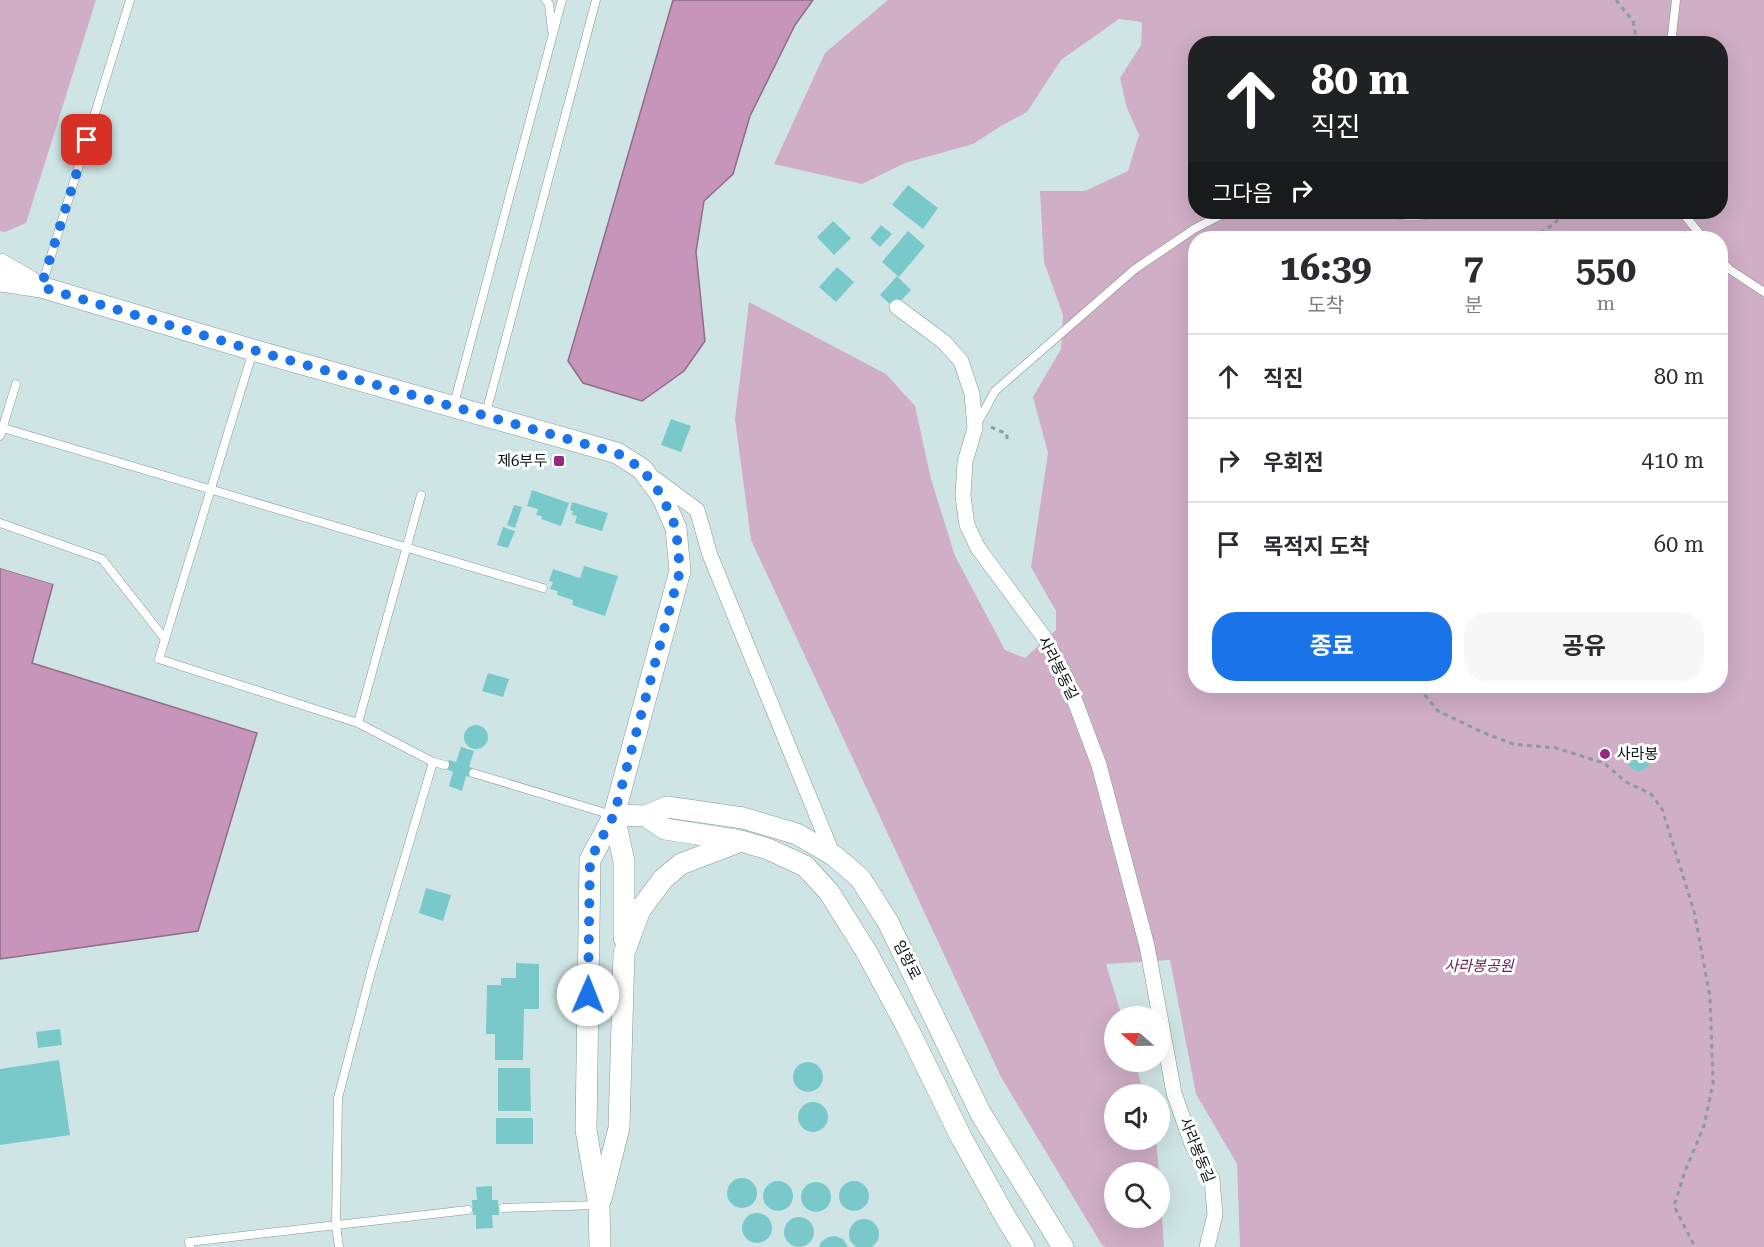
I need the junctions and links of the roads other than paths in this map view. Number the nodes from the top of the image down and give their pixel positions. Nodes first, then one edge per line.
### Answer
1 (130, 0) edge
2 (546, 0) edge
3 (562, 0) edge
4 (596, 0) edge
5 (1676, 0) edge
6 (553, 35) junction
7 (1672, 36) edge
8 (1213, 219) edge
9 (1688, 219) edge
10 (1191, 231) edge
11 (1697, 231) edge
12 (1188, 233) edge
13 (0, 264) edge
14 (1728, 268) edge
15 (0, 281) edge
16 (41, 287) junction
17 (1764, 292) edge
18 (897, 307) dead end
19 (253, 350) junction
20 (16, 384) dead end
21 (453, 406) junction
22 (485, 414) junction
23 (976, 424) junction
24 (1, 430) edge
25 (642, 469) junction
26 (211, 489) junction
27 (421, 495) dead end
28 (0, 523) edge
29 (407, 547) junction
30 (543, 588) dead end
31 (165, 639) junction
32 (358, 723) junction
33 (434, 762) junction
34 (445, 765) dead end
35 (473, 773) dead end
36 (614, 815) junction
37 (646, 816) junction
38 (741, 841) junction
39 (833, 855) junction
40 (624, 953) junction
41 (599, 1205) junction
42 (503, 1208) dead end
43 (468, 1210) dead end
44 (336, 1225) junction
45 (189, 1247) edge
46 (339, 1247) edge
47 (600, 1247) edge
48 (1024, 1247) edge
49 (1063, 1247) edge
50 (1207, 1247) edge

1 - 16 lane
2 - 6 lane
3 - 6 lane
4 - 22 lane
5 - 7 lane
6 - 21 lane
8 - 10 lane, 사라봉동길
9 - 11 lane
12 - 23 lane, 사라봉동길
13 - 16 main road
14 - 17 lane
15 - 16 main road
16 - 19 main road
18 - 23 street
19 - 21 main road
19 - 26 lane
20 - 24 lane
21 - 22 main road
22 - 25 main road
23 - 50 street, 사라봉동길
24 - 26 lane
25 - 36 main road
25 - 39 street
26 - 29 lane
26 - 31 lane
27 - 29 lane
28 - 31 lane
29 - 30 lane
29 - 32 lane
31 - 32 lane
32 - 33 lane
33 - 34 lane
33 - 44 lane
35 - 36 lane
36 - 37 main road, 임항로
36 - 40 main road
36 - 41 main road
37 - 38 main road, 임항로
37 - 39 main road, 임항로
38 - 40 main road
38 - 48 main road, 임항로
39 - 49 main road, 임항로
40 - 41 main road
41 - 42 lane
41 - 47 main road
43 - 44 lane
44 - 45 lane
44 - 46 lane

